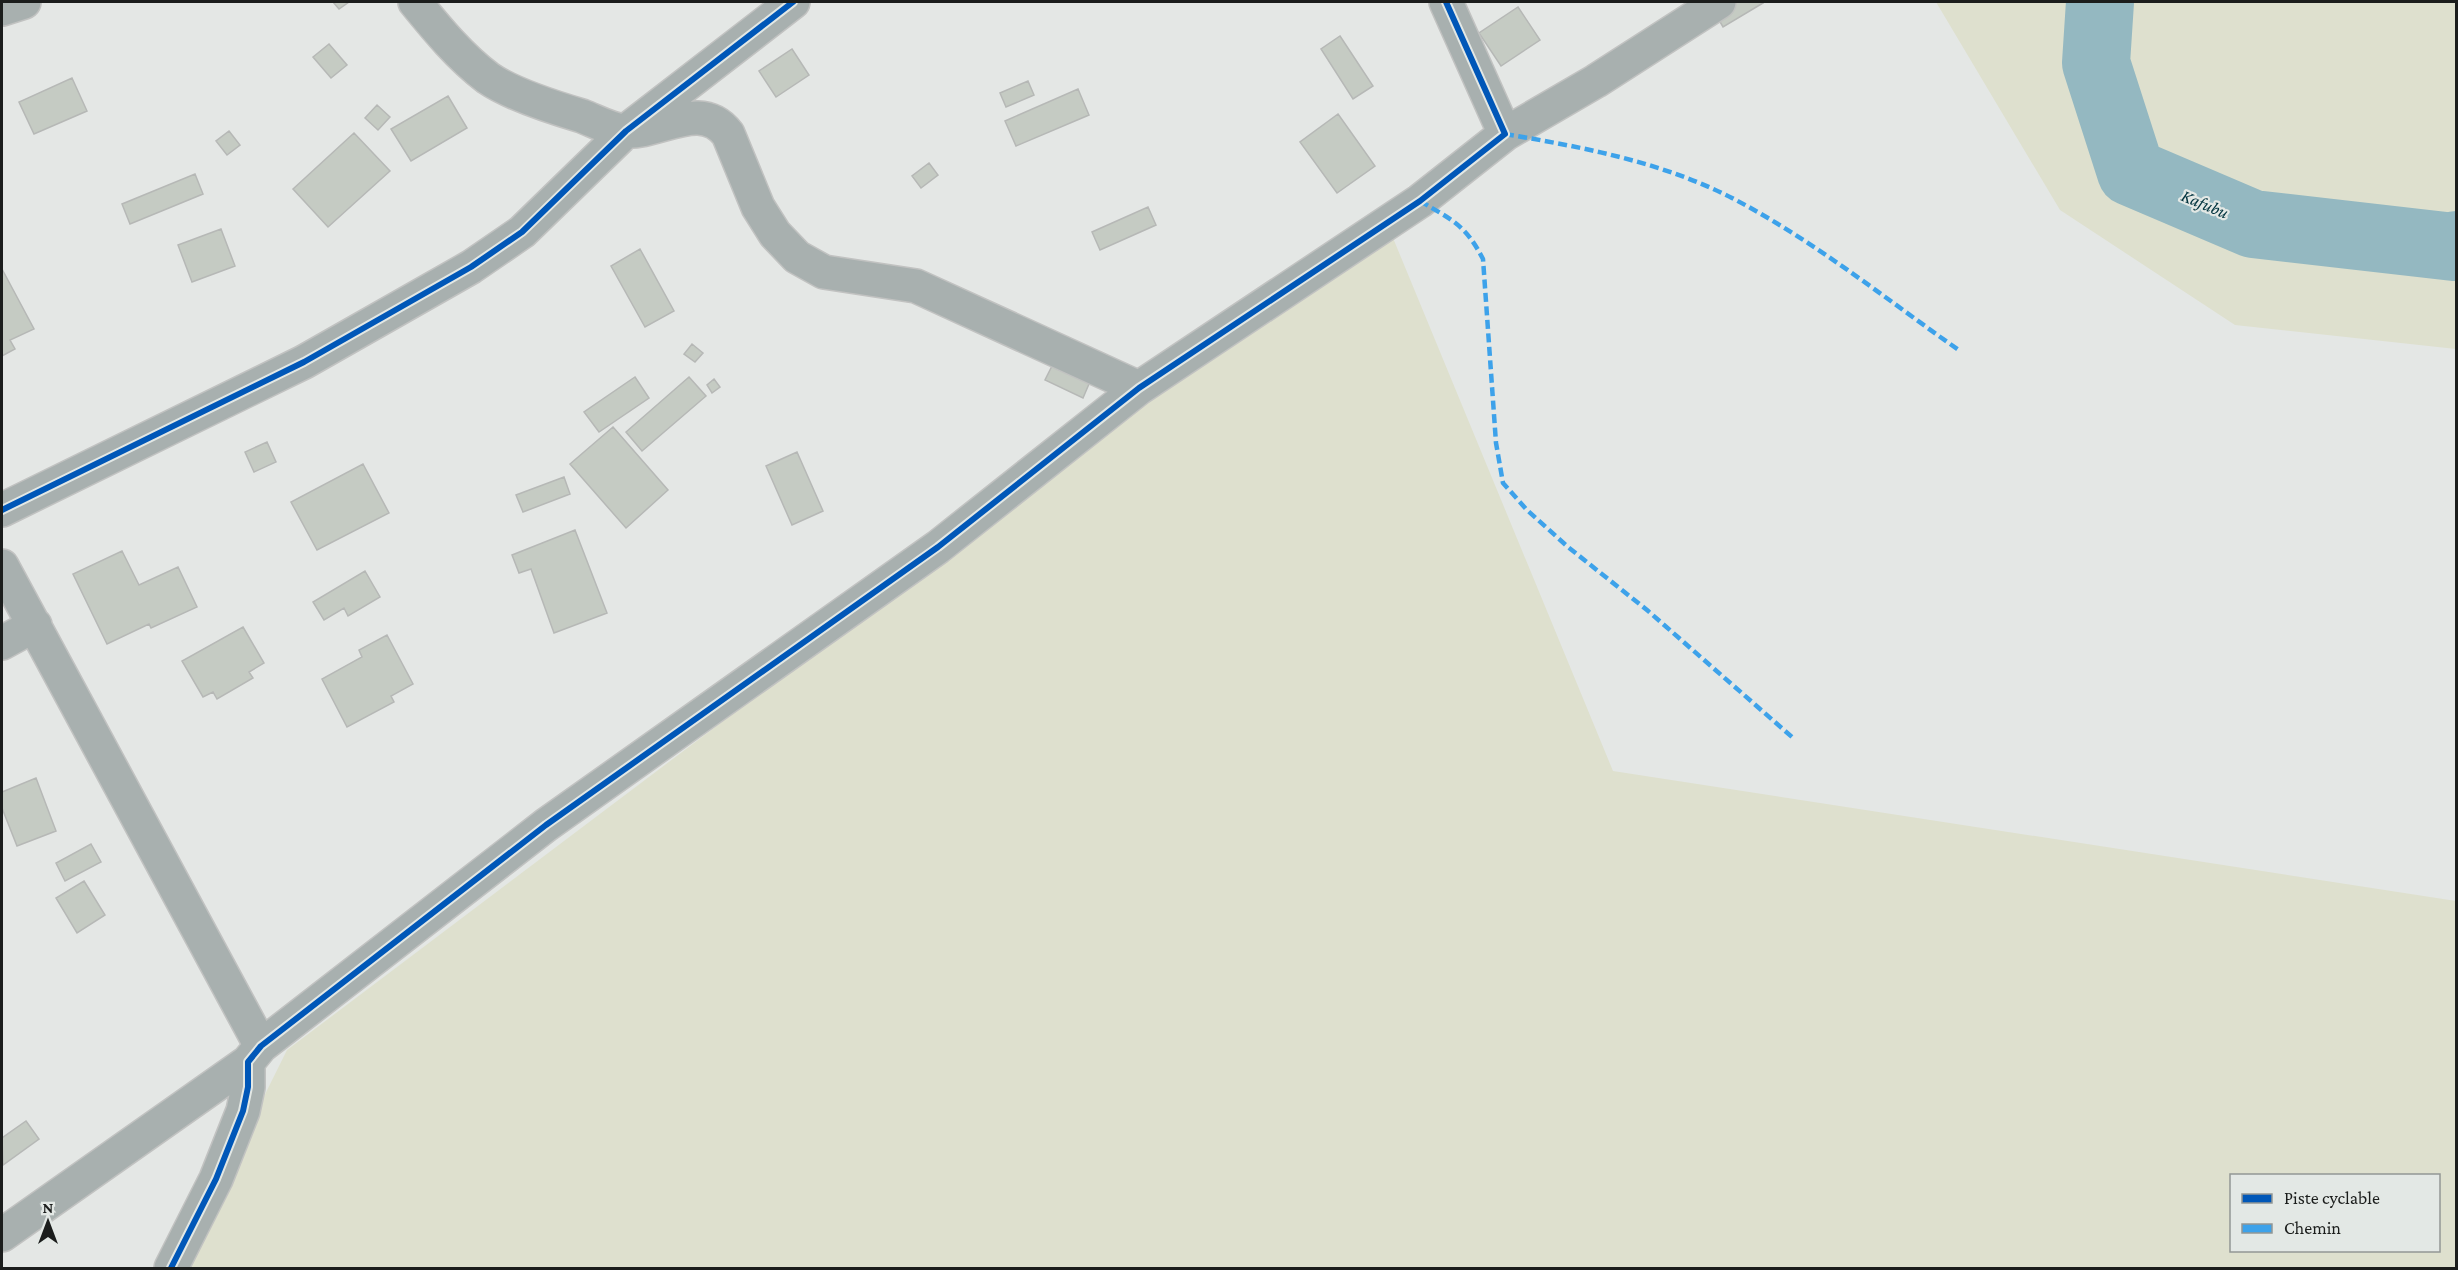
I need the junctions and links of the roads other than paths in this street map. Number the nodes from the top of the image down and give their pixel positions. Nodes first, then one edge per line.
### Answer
1 (24, 2) edge
2 (415, 2) edge
3 (793, 2) edge
4 (1446, 2) edge
5 (1719, 2) edge
6 (2, 9) edge
7 (626, 131) junction
8 (1505, 134) junction
9 (1139, 388) junction
10 (2, 510) edge
11 (2, 566) edge
12 (35, 625) junction
13 (2, 643) edge
14 (255, 1054) junction
15 (2, 1235) edge
16 (171, 1269) edge

1 - 6 street
2 - 7 street
3 - 7 street
4 - 8 street
5 - 8 street
7 - 9 street
7 - 10 street
8 - 9 street
9 - 14 street
11 - 12 street
12 - 13 street
12 - 14 street
14 - 15 street
14 - 16 street

